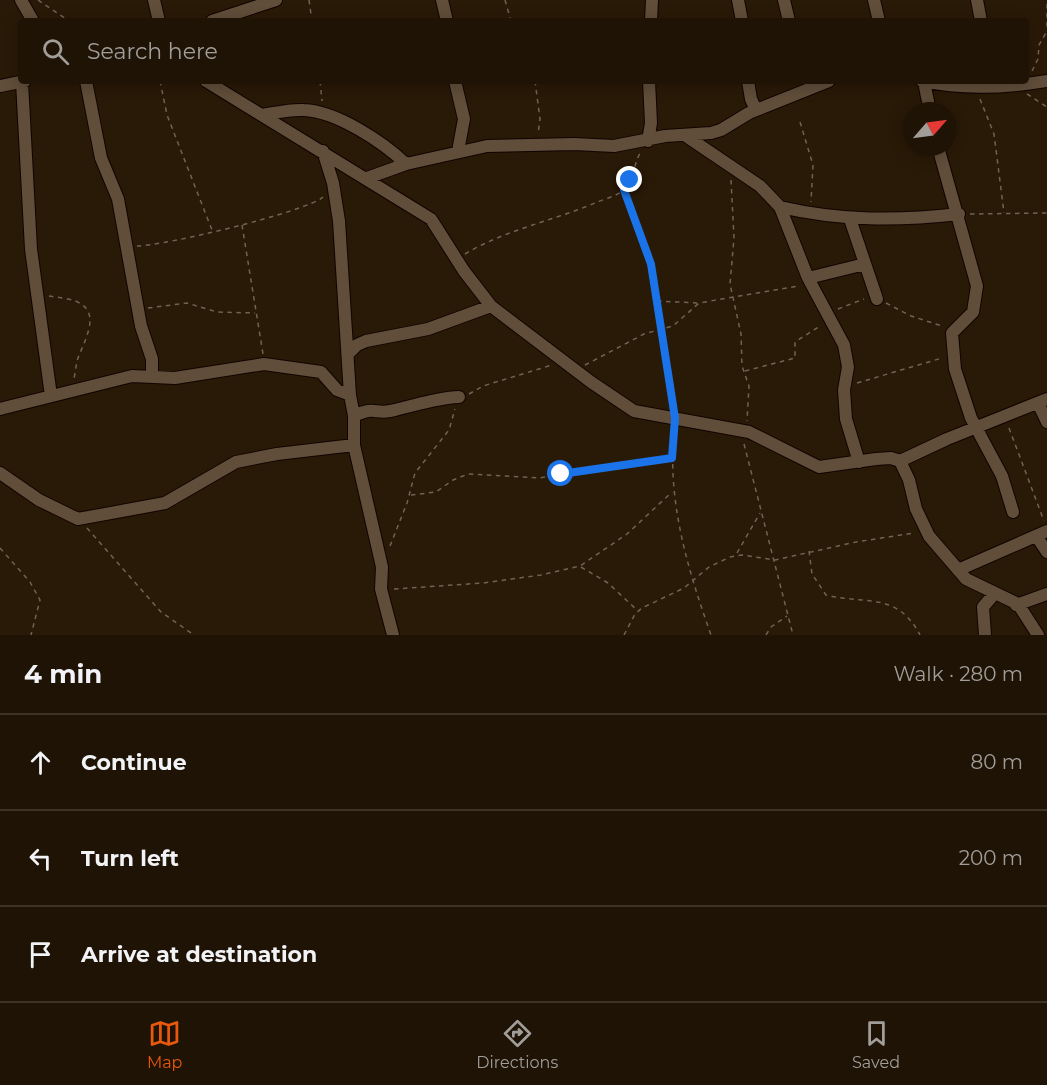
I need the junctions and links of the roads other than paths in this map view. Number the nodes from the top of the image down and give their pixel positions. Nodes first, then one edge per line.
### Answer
1 (21, 0) edge
2 (154, 0) edge
3 (442, 0) edge
4 (652, 0) edge
5 (738, 0) edge
6 (784, 0) edge
7 (874, 0) edge
8 (977, 0) edge
9 (269, 1) edge
10 (31, 18) edge
11 (158, 18) edge
12 (221, 18) edge
13 (446, 18) edge
14 (651, 18) edge
15 (741, 18) edge
16 (788, 18) edge
17 (878, 18) edge
18 (980, 18) edge
19 (1047, 81) edge
20 (18, 82) edge
21 (1029, 83) edge
22 (24, 84) edge
23 (87, 84) edge
24 (211, 84) edge
25 (456, 84) edge
26 (649, 84) edge
27 (748, 84) edge
28 (924, 84) edge
29 (945, 84) edge
30 (1013, 85) edge
31 (0, 86) edge
32 (804, 86) edge
33 (928, 102) edge
34 (756, 110) junction
35 (262, 115) junction
36 (687, 136) junction
37 (648, 141) junction
38 (322, 151) junction
39 (458, 151) junction
40 (941, 156) edge
41 (406, 164) junction
42 (367, 178) junction
43 (780, 207) junction
44 (959, 214) junction
45 (850, 219) junction
46 (865, 264) junction
47 (808, 278) junction
48 (877, 299) road end
49 (491, 306) junction
50 (349, 353) junction
51 (152, 375) junction
52 (350, 395) junction
53 (51, 396) junction
54 (459, 397) road end
55 (1042, 401) edge
56 (0, 409) edge
57 (354, 416) junction
58 (1047, 423) edge
59 (974, 428) junction
60 (354, 445) junction
61 (900, 461) junction
62 (859, 462) junction
63 (0, 473) edge
64 (1013, 512) dead end
65 (1044, 533) edge
66 (1047, 552) edge
67 (958, 570) junction
68 (995, 594) junction
69 (1047, 594) edge
70 (1016, 604) junction
71 (393, 635) edge
72 (985, 635) edge
73 (1038, 635) edge

1 - 10 street
2 - 11 street
3 - 13 street
4 - 14 street
5 - 15 street
6 - 16 street
7 - 17 street
8 - 18 street
9 - 12 street
19 - 21 street
20 - 31 street
22 - 53 street
23 - 51 street
24 - 35 street
25 - 39 street
26 - 37 street
27 - 34 street
28 - 33 street
29 - 30 street
32 - 34 street
34 - 36 street
35 - 38 street
35 - 41 street
36 - 37 street
36 - 43 street
37 - 39 street
38 - 42 street
38 - 50 street
39 - 41 street
40 - 44 street
41 - 42 street
42 - 49 street
43 - 45 street
43 - 47 street
44 - 45 street
44 - 59 street
45 - 46 street
46 - 47 street
46 - 48 street
47 - 62 street
49 - 50 street
49 - 62 street
50 - 52 street
51 - 52 street
51 - 53 street
52 - 57 street
53 - 56 street
54 - 57 street
55 - 58 street
55 - 59 street
57 - 60 street
59 - 61 street
59 - 64 street
60 - 63 street
60 - 71 street
61 - 62 street
61 - 67 street
65 - 66 street
65 - 67 street
67 - 68 street
68 - 70 street
68 - 72 street
69 - 70 street
70 - 73 street

